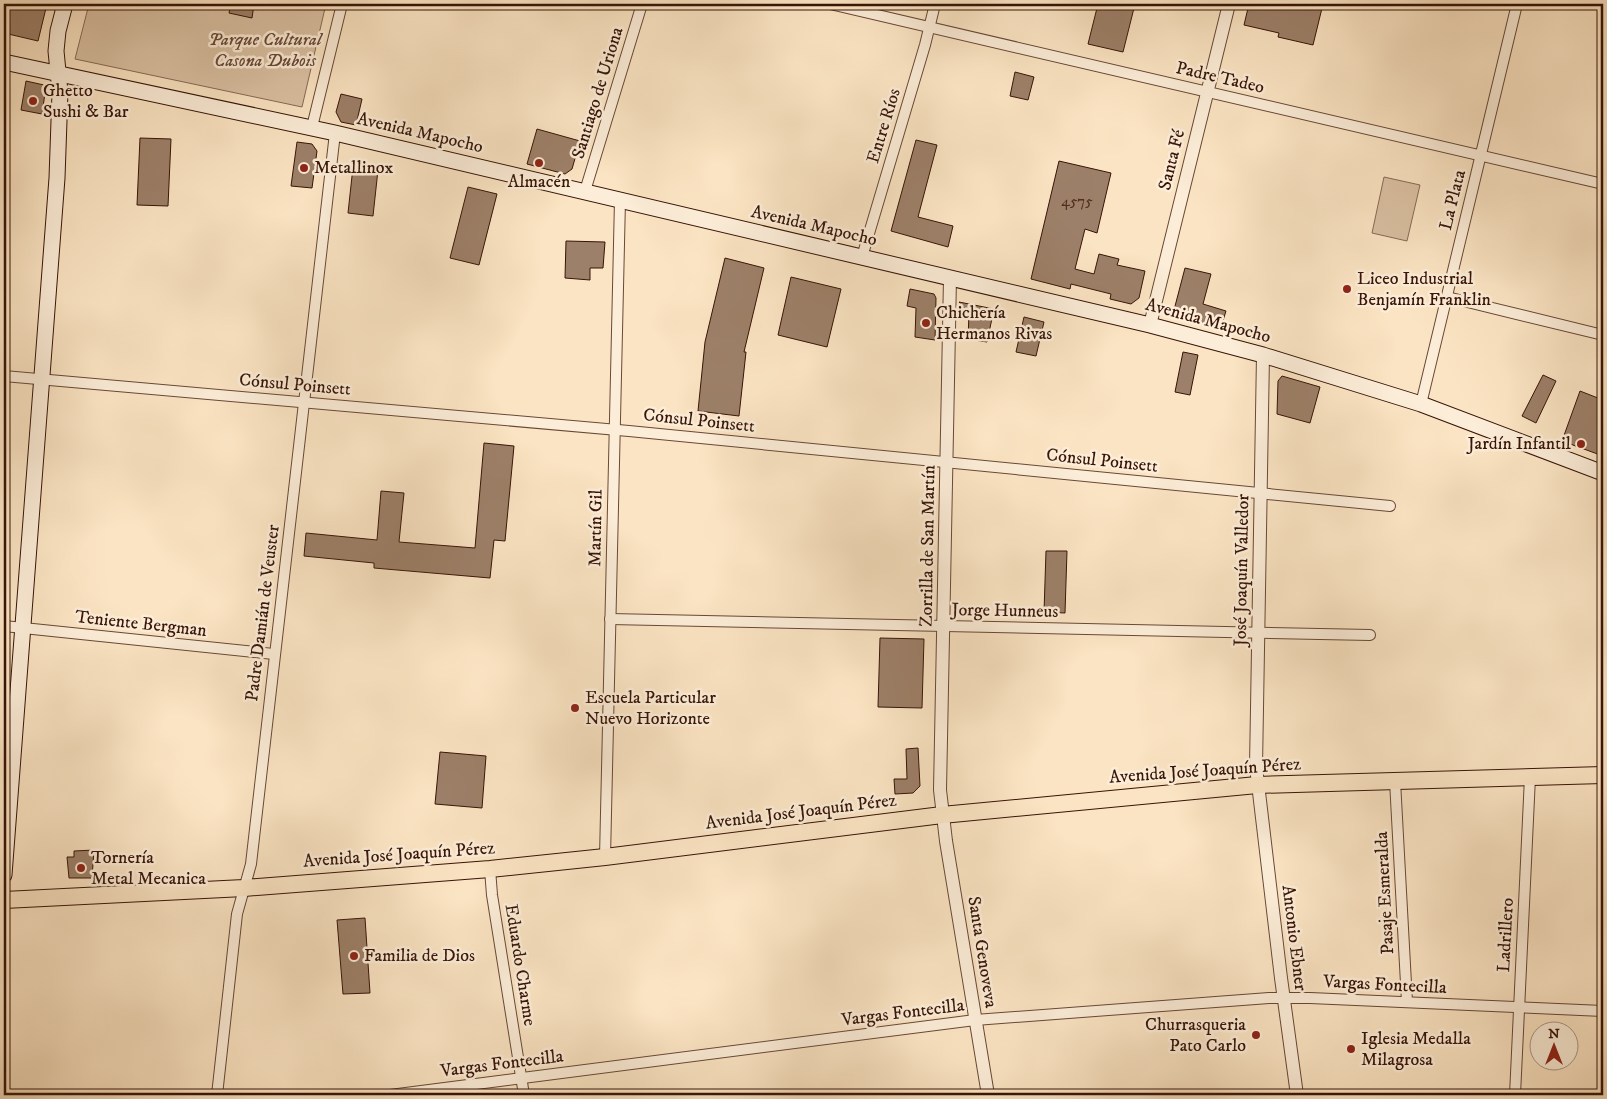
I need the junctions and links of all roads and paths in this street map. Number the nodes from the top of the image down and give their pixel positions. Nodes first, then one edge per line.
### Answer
1 (65, 4) edge
2 (342, 4) edge
3 (642, 4) edge
4 (830, 4) edge
5 (935, 4) edge
6 (1229, 4) edge
7 (1518, 4) edge
8 (930, 27) junction
9 (4, 62) edge
10 (58, 74) junction
11 (1207, 92) junction
12 (312, 128) junction
13 (335, 132) junction
14 (1481, 156) junction
15 (1603, 184) edge
16 (585, 191) junction
17 (620, 200) junction
18 (862, 257) junction
19 (950, 278) junction
20 (1447, 297) junction
21 (1150, 325) junction
22 (1603, 335) edge
23 (1263, 355) junction
24 (4, 376) edge
25 (42, 379) junction
26 (304, 402) junction
27 (1421, 404) junction
28 (614, 430) junction
29 (946, 462) junction
30 (1603, 473) edge
31 (1261, 494) junction
32 (1390, 506) dead end
33 (610, 619) junction
34 (4, 626) edge
35 (944, 626) junction
36 (22, 628) junction
37 (1258, 632) junction
38 (1370, 635) dead end
39 (274, 654) junction
40 (1603, 775) edge
41 (1530, 777) junction
42 (1395, 781) junction
43 (1257, 785) junction
44 (942, 815) junction
45 (605, 857) junction
46 (490, 869) junction
47 (4, 876) edge
48 (244, 888) junction
49 (4, 900) edge
50 (1284, 998) junction
51 (1407, 1002) junction
52 (1519, 1007) junction
53 (1603, 1011) edge
54 (975, 1020) junction
55 (521, 1078) junction
56 (217, 1095) edge
57 (390, 1095) edge
58 (524, 1095) edge
59 (988, 1095) edge
60 (1297, 1095) edge
61 (1515, 1095) edge

1 - 10 main road
2 - 12 street
3 - 16 street, Santiago de Uriona
4 - 8 street, Padre Tadeo
5 - 8 street, Entre Ríos
6 - 11 street, Santa Fé
7 - 14 street, La Plata
8 - 11 street, Padre Tadeo
8 - 18 street, Entre Ríos
9 - 10 main road, Avenida Mapocho
10 - 12 main road, Avenida Mapocho
10 - 25 main road
11 - 14 street, Padre Tadeo
11 - 21 street, Santa Fé
12 - 13 main road, Avenida Mapocho
13 - 16 main road, Avenida Mapocho
13 - 26 street, Padre Damián de Veuster
14 - 15 street, Padre Tadeo
14 - 20 street, La Plata
16 - 17 main road, Avenida Mapocho
17 - 18 main road, Avenida Mapocho
17 - 28 street, Martín Gil
18 - 19 main road, Avenida Mapocho
19 - 21 main road, Avenida Mapocho
19 - 29 street, Zorrilla de San Martín
20 - 22 street
20 - 27 street, La Plata
21 - 23 main road, Avenida Mapocho
23 - 27 main road, Avenida Mapocho
23 - 31 street, José Joaquín Valledor
24 - 25 street, Cónsul Poinsett
25 - 26 street, Cónsul Poinsett
25 - 36 main road
26 - 28 street, Cónsul Poinsett
26 - 39 street, Padre Damián de Veuster
27 - 30 main road, Avenida Mapocho
28 - 29 street, Cónsul Poinsett
28 - 33 street, Martín Gil
29 - 31 street, Cónsul Poinsett
29 - 35 street, Zorrilla de San Martín
31 - 32 street, Cónsul Poinsett
31 - 37 street, José Joaquín Valledor
33 - 35 street, Jorge Hunneus
33 - 45 street, Martín Gil
34 - 36 street, Teniente Bergman
35 - 37 street, Jorge Hunneus
35 - 44 street, Zorrilla de San Martín
36 - 39 street, Teniente Bergman
36 - 47 main road
37 - 38 street, Jorge Hunneus
37 - 43 street, José Joaquín Valledor
39 - 48 street, Padre Damián de Veuster
40 - 41 main road, Avenida José Joaquín Pérez
41 - 42 main road, Avenida José Joaquín Pérez
41 - 52 street, Ladrillero
42 - 43 main road, Avenida José Joaquín Pérez
42 - 51 street, Pasaje Esmeralda
43 - 44 main road, Avenida José Joaquín Pérez
43 - 50 street, Antonio Ebner
44 - 45 main road, Avenida José Joaquín Pérez
44 - 54 street, Santa Genoveva
45 - 46 main road, Avenida José Joaquín Pérez
46 - 48 main road, Avenida José Joaquín Pérez
46 - 55 street, Eduardo Charme
48 - 49 main road, Avenida José Joaquín Pérez
48 - 56 street, Padre Damián de Veuster
50 - 51 street, Vargas Fontecilla
50 - 54 street, Vargas Fontecilla
50 - 60 street, Antonio Ebner
51 - 52 street, Vargas Fontecilla
52 - 53 street, Vargas Fontecilla
52 - 61 street, Ladrillero
54 - 55 street, Vargas Fontecilla
54 - 59 street, Santa Genoveva
55 - 57 street, Vargas Fontecilla
55 - 58 street, Eduardo Charme

